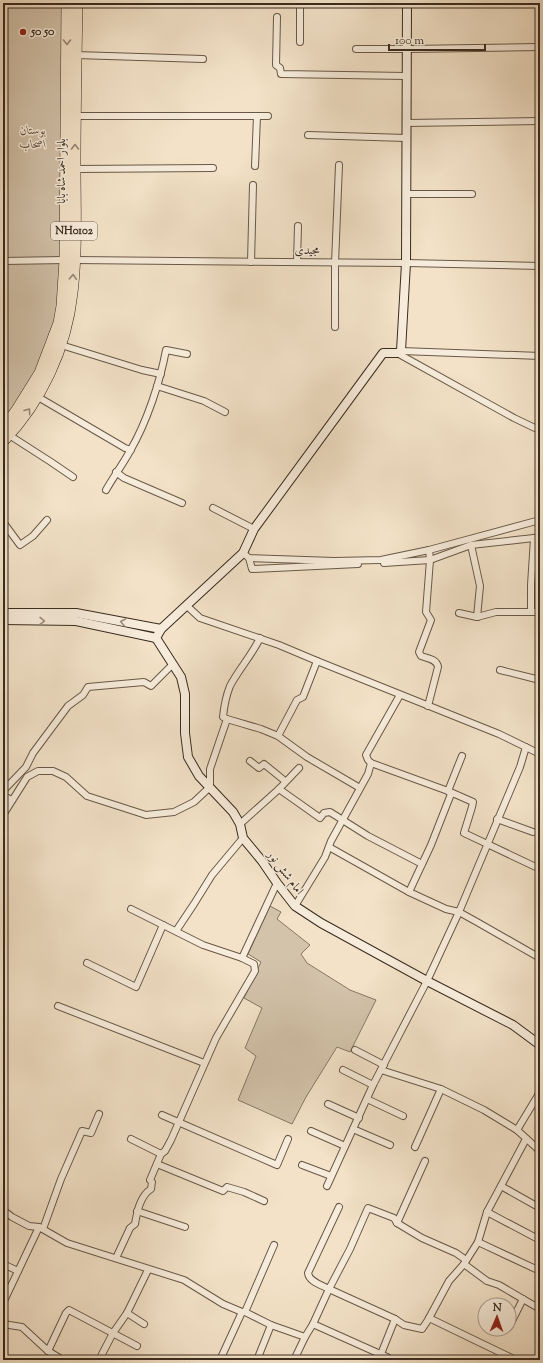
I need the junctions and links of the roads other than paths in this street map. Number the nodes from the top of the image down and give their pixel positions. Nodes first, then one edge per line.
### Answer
1 (67, 3) edge
2 (77, 3) edge
3 (300, 3) edge
4 (407, 3) edge
5 (277, 16) dead end
6 (300, 42) dead end
7 (540, 47) edge
8 (356, 49) dead end
9 (407, 50) junction
10 (76, 56) junction
11 (203, 59) dead end
12 (406, 76) junction
13 (75, 116) junction
14 (257, 116) junction
15 (268, 116) dead end
16 (540, 121) edge
17 (406, 123) junction
18 (308, 136) dead end
19 (406, 138) junction
20 (339, 165) dead end
21 (255, 166) dead end
22 (213, 168) dead end
23 (75, 169) junction
24 (253, 185) dead end
25 (406, 194) junction
26 (472, 194) dead end
27 (298, 226) dead end
28 (70, 260) junction
29 (3, 261) edge
30 (251, 262) junction
31 (297, 262) junction
32 (335, 263) junction
33 (406, 263) junction
34 (540, 266) edge
35 (335, 327) dead end
36 (61, 345) junction
37 (399, 352) junction
38 (187, 354) dead end
39 (540, 356) edge
40 (162, 374) junction
41 (157, 386) junction
42 (38, 397) junction
43 (225, 412) dead end
44 (540, 429) edge
45 (5, 435) edge
46 (131, 450) junction
47 (116, 472) junction
48 (72, 477) dead end
49 (106, 490) dead end
50 (182, 503) dead end
51 (213, 508) dead end
52 (47, 520) dead end
53 (540, 520) edge
54 (3, 522) edge
55 (254, 529) junction
56 (537, 537) edge
57 (471, 545) junction
58 (429, 550) junction
59 (246, 555) junction
60 (430, 560) junction
61 (186, 605) junction
62 (531, 612) junction
63 (540, 612) edge
64 (3, 613) edge
65 (459, 613) dead end
66 (477, 617) junction
67 (3, 620) edge
68 (161, 629) junction
69 (156, 638) junction
70 (260, 638) junction
71 (317, 661) junction
72 (173, 664) junction
73 (500, 670) dead end
74 (540, 680) edge
75 (400, 695) junction
76 (428, 706) junction
77 (226, 719) junction
78 (278, 736) junction
79 (526, 747) junction
80 (540, 754) edge
81 (462, 756) dead end
82 (250, 761) dead end
83 (371, 763) junction
84 (299, 768) dead end
85 (285, 782) junction
86 (210, 787) junction
87 (279, 788) junction
88 (360, 788) junction
89 (3, 791) edge
90 (448, 791) junction
91 (3, 796) edge
92 (12, 800) junction
93 (3, 815) edge
94 (497, 819) junction
95 (342, 820) junction
96 (240, 824) junction
97 (533, 832) dead end
98 (243, 838) junction
99 (488, 844) junction
100 (329, 847) junction
101 (422, 864) junction
102 (540, 869) edge
103 (277, 883) junction
104 (410, 892) junction
105 (295, 906) junction
106 (131, 909) dead end
107 (459, 912) junction
108 (163, 926) junction
109 (176, 931) junction
110 (242, 958) junction
111 (540, 958) edge
112 (87, 963) dead end
113 (426, 981) junction
114 (58, 1006) dead end
115 (540, 1044) edge
116 (355, 1050) dead end
117 (204, 1063) junction
118 (382, 1067) junction
119 (343, 1070) dead end
120 (373, 1085) junction
121 (441, 1089) junction
122 (540, 1092) edge
123 (368, 1099) junction
124 (328, 1104) dead end
125 (99, 1114) dead end
126 (162, 1115) dead end
127 (403, 1116) dead end
128 (359, 1118) junction
129 (179, 1122) junction
130 (354, 1129) junction
131 (516, 1130) junction
132 (311, 1131) dead end
133 (131, 1139) dead end
134 (288, 1139) dead end
135 (526, 1139) junction
136 (390, 1145) dead end
137 (345, 1146) junction
138 (415, 1147) dead end
139 (540, 1151) edge
140 (161, 1154) junction
141 (425, 1161) dead end
142 (157, 1164) junction
143 (302, 1165) dead end
144 (331, 1176) junction
145 (326, 1186) dead end
146 (500, 1186) junction
147 (264, 1201) dead end
148 (339, 1207) dead end
149 (540, 1208) edge
150 (3, 1210) edge
151 (137, 1211) junction
152 (487, 1212) junction
153 (397, 1223) junction
154 (185, 1227) dead end
155 (41, 1228) junction
156 (540, 1240) edge
157 (478, 1242) junction
158 (274, 1245) dead end
159 (116, 1258) junction
160 (465, 1262) junction
161 (3, 1264) edge
162 (148, 1270) junction
163 (18, 1271) junction
164 (540, 1271) edge
165 (329, 1289) junction
166 (6, 1292) edge
167 (523, 1299) junction
168 (3, 1303) edge
169 (540, 1309) edge
170 (517, 1311) edge
171 (244, 1312) junction
172 (127, 1313) junction
173 (430, 1318) junction
174 (395, 1319) junction
175 (3, 1324) edge
176 (144, 1324) dead end
177 (313, 1324) junction
178 (272, 1325) junction
179 (113, 1333) junction
180 (305, 1337) junction
181 (137, 1346) dead end
182 (48, 1351) junction
183 (381, 1354) junction
184 (295, 1359) edge
185 (63, 1360) edge
186 (99, 1360) edge
187 (220, 1360) edge
188 (257, 1360) edge
189 (389, 1360) edge
190 (516, 1360) edge

1 -> 28 highway, بلوار احمد شاه بابا / NH0102
2 - 10 highway, بلوار احمد شاه بابا / NH0102
3 - 6 street
4 - 9 street
5 - 12 street
7 - 9 street
8 - 9 street
9 - 12 street
10 - 11 street
10 - 13 highway, بلوار احمد شاه بابا / NH0102
12 - 17 street
13 - 14 street
23 -> 13 highway, بلوار احمد شاه بابا / NH0102
14 - 15 street
14 - 21 street
16 - 17 street
17 - 19 street
18 - 19 street
19 - 25 street
20 - 32 street
22 - 23 street
23 - 28 highway, بلوار احمد شاه بابا / NH0102
24 - 30 street
25 - 26 street
25 - 33 street
27 - 31 street
28 - 29 street, مجیدی
28 - 30 street, مجیدی
36 -> 28 highway, بلوار احمد شاه بابا / NH0102
28 - 45 highway, بلوار احمد شاه بابا / NH0102
30 - 31 street, مجیدی
31 - 32 street, مجیدی
32 - 33 street, مجیدی
32 - 35 street
33 - 34 street, مجیدی
33 - 37 street
36 - 40 street
36 - 42 highway, بلوار احمد شاه بابا / NH0102
37 - 39 street
37 - 44 street
37 - 55 street
38 - 40 street
40 - 41 street
41 - 43 street
41 - 46 street
45 -> 42 highway, بلوار احمد شاه بابا / NH0102
42 - 46 street
45 - 48 street
46 - 47 street
47 - 49 street
47 - 50 street
51 - 55 street
52 - 54 street
53 - 58 street
55 - 59 street
56 - 57 street
56 - 62 street
57 - 60 street
57 - 66 street
58 - 59 street
58 - 60 street
59 - 60 street
59 - 61 street
60 - 76 street
61 - 68 street
61 - 70 street
62 - 63 street
62 - 66 street
68 -> 64 street
65 - 66 street
67 -> 69 street
68 - 69 street
69 - 72 street, امام شش نور
70 - 71 street
70 - 77 street
71 - 75 street
71 - 78 street
72 - 86 street, امام شش نور
72 - 89 street
73 - 74 street
75 - 76 street
75 - 83 street
76 - 79 street
77 - 78 street
77 - 86 street
78 - 88 street
79 - 80 street
79 - 94 street
81 - 90 street
82 - 85 street
83 - 88 street
83 - 90 street
84 - 85 street
85 - 87 street
86 - 92 street
86 - 96 street, امام شش نور
87 - 95 street
87 - 96 street
88 - 95 street
90 - 99 street
90 - 101 street
91 - 92 street
92 - 93 street
94 - 97 street
94 - 99 street
95 - 100 street
95 - 101 street
96 - 98 street, امام شش نور
98 - 103 street, امام شش نور
98 - 109 street
99 - 102 street
99 - 107 street
100 - 104 street
100 - 105 street
101 - 104 street
103 - 105 street, امام شش نور
103 - 110 street
104 - 107 street
105 - 113 street, امام شش نور
106 - 108 street
107 - 111 street
107 - 113 street
108 - 109 street
108 - 112 street
109 - 110 street
110 - 117 street
113 - 115 street, امام شش نور
113 - 118 street
114 - 117 street
116 - 118 street
117 - 129 street
118 - 120 street
118 - 121 street
119 - 120 street
120 - 123 street
121 - 131 street
121 - 138 street
122 - 131 street
123 - 127 street
123 - 128 street
124 - 128 street
125 - 155 street
126 - 129 street
128 - 130 street
129 - 134 street
129 - 140 street
130 - 136 street
130 - 137 street
131 - 135 street
132 - 137 street
133 - 140 street
135 - 139 street
135 - 146 street
137 - 144 street
140 - 142 street
141 - 153 street
142 - 147 street
142 - 151 street
143 - 144 street
144 - 145 street
146 - 149 street
146 - 152 street
148 - 165 street
150 - 155 street
151 - 154 street
151 - 159 street
152 - 156 street
152 - 157 street
153 - 160 street
153 - 165 street
155 - 159 street
155 - 163 street
157 - 160 street
157 - 164 street
158 - 171 street
159 - 162 street
160 - 167 street
160 - 173 street
161 - 163 street
162 - 171 street
162 - 172 street
163 - 166 street
165 - 174 street
165 - 177 street
166 - 168 street
167 - 169 street
167 - 170 street
171 - 178 street
171 - 187 street
172 - 176 street
172 - 179 street
173 - 174 street
173 - 190 street
174 - 183 street
175 - 182 street
177 - 180 street
177 - 183 street
178 - 180 street
178 - 188 street
179 - 181 street
179 - 182 street
179 - 186 street
180 - 184 street
182 - 185 street
183 - 189 street

